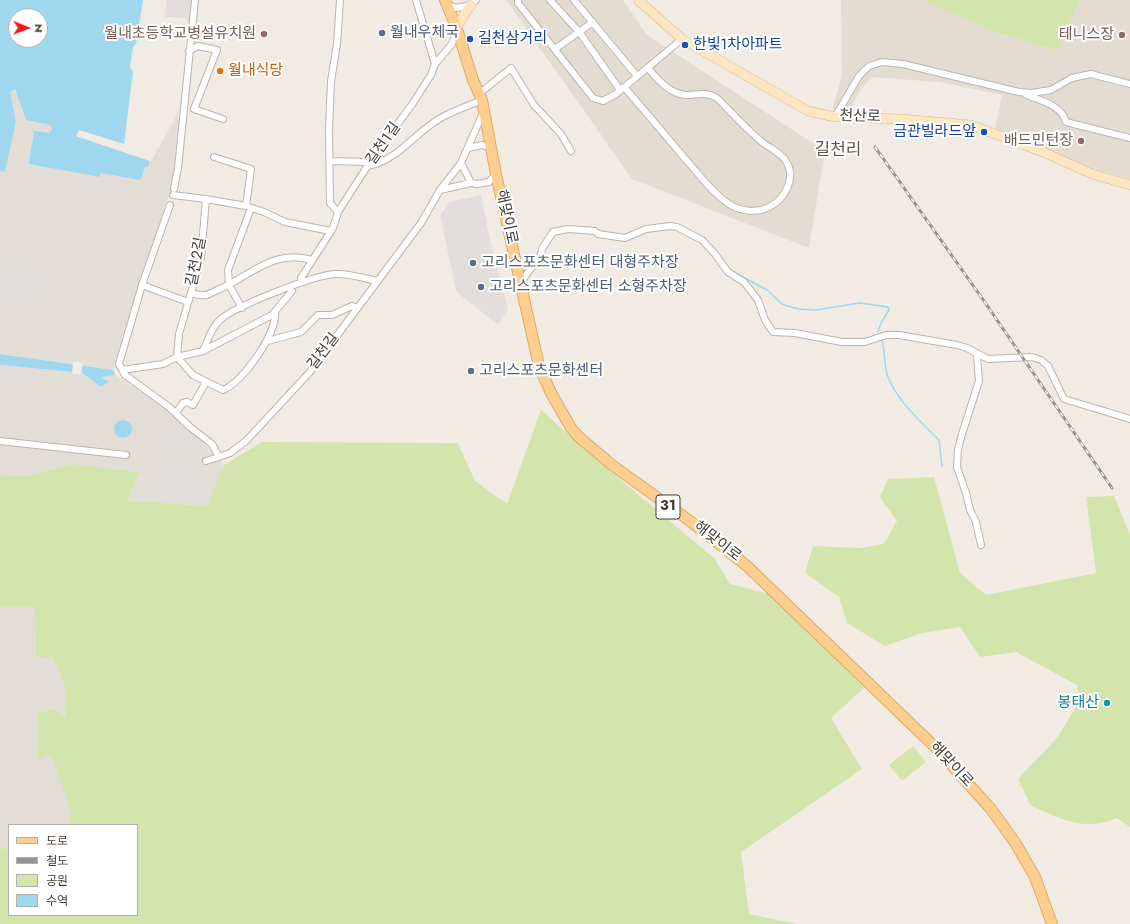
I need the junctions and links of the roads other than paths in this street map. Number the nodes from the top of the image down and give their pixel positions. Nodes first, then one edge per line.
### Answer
1 (195, 0) edge
2 (340, 0) edge
3 (416, 0) edge
4 (518, 0) edge
5 (550, 0) edge
6 (574, 0) edge
7 (638, 0) edge
8 (446, 2) edge
9 (474, 3) edge
10 (593, 22) junction
11 (457, 28) junction
12 (580, 32) junction
13 (682, 39) junction
14 (556, 49) junction
15 (190, 51) junction
16 (435, 64) junction
17 (648, 68) junction
18 (637, 76) junction
19 (1130, 84) edge
20 (622, 89) junction
21 (1019, 92) junction
22 (481, 96) junction
23 (483, 113) junction
24 (835, 117) junction
25 (223, 119) dead end
26 (1130, 138) edge
27 (468, 148) junction
28 (491, 148) junction
29 (571, 151) dead end
30 (214, 157) dead end
31 (330, 161) junction
32 (461, 163) junction
33 (369, 164) junction
34 (496, 174) junction
35 (489, 182) junction
36 (471, 183) junction
37 (1130, 185) edge
38 (440, 190) junction
39 (206, 199) junction
40 (503, 200) junction
41 (170, 206) dead end
42 (249, 207) junction
43 (338, 212) junction
44 (331, 231) junction
45 (312, 260) junction
46 (301, 278) dead end
47 (377, 281) junction
48 (520, 284) junction
49 (142, 285) junction
50 (229, 285) junction
51 (292, 291) dead end
52 (191, 293) junction
53 (188, 302) junction
54 (242, 308) junction
55 (357, 308) junction
56 (275, 312) junction
57 (268, 341) junction
58 (203, 352) junction
59 (977, 355) junction
60 (177, 357) junction
61 (120, 367) junction
62 (206, 382) junction
63 (176, 413) junction
64 (1130, 419) edge
65 (0, 441) edge
66 (126, 455) dead end
67 (218, 457) junction
68 (206, 461) dead end
69 (982, 545) dead end
70 (1052, 924) edge

1 - 15 street
2 - 31 street
3 - 16 street
4 - 14 street
5 - 12 street
6 - 10 street
7 - 13 street, 천산로
8 - 9 street
8 - 11 main road, 해맞이로 / 31
9 - 11 street
10 - 12 street
10 - 18 street
11 - 16 street, 길천1길
11 - 22 main road, 해맞이로 / 31
12 - 14 street
12 - 20 street
13 - 17 street
13 - 24 street, 천산로
14 - 20 street
15 - 25 street
15 - 39 street
16 - 33 street, 길천1길
17 - 18 street
17 - 20 street
18 - 20 street
19 - 21 street
21 - 24 street
21 - 26 street
22 - 23 main road, 해맞이로 / 31
22 - 29 street
22 - 33 street
23 - 27 street, 길천길
23 - 28 main road, 해맞이로 / 31
24 - 37 street, 천산로
27 - 28 street
27 - 32 street, 길천길
28 - 34 main road, 해맞이로 / 31
30 - 42 street
31 - 33 street
31 - 43 street
32 - 36 street
32 - 38 street, 길천길
33 - 43 street, 길천1길
34 - 35 street
34 - 40 main road, 해맞이로 / 31
35 - 36 street
35 - 40 street
36 - 38 street
38 - 47 street, 길천길
39 - 42 street
39 - 52 street, 길천2길
40 - 48 main road, 해맞이로 / 31
41 - 49 street
42 - 44 street
42 - 50 street
43 - 44 street, 길천1길
44 - 45 street, 길천1길
45 - 46 street, 길천1길
45 - 50 street
47 - 54 street
47 - 55 street, 길천길
48 - 59 street
48 - 70 main road, 해맞이로 / 31
49 - 53 street
49 - 61 street
50 - 52 street
50 - 54 street
51 - 56 street
52 - 53 street, 길천2길
53 - 60 street, 길천2길
54 - 58 street
55 - 57 street
55 - 67 street, 길천길
56 - 57 street
56 - 58 street
57 - 62 street
58 - 60 street
59 - 64 street
59 - 69 street
60 - 61 street
60 - 62 street
61 - 63 street
62 - 63 street
63 - 67 street
65 - 66 street
67 - 68 street, 길천길

